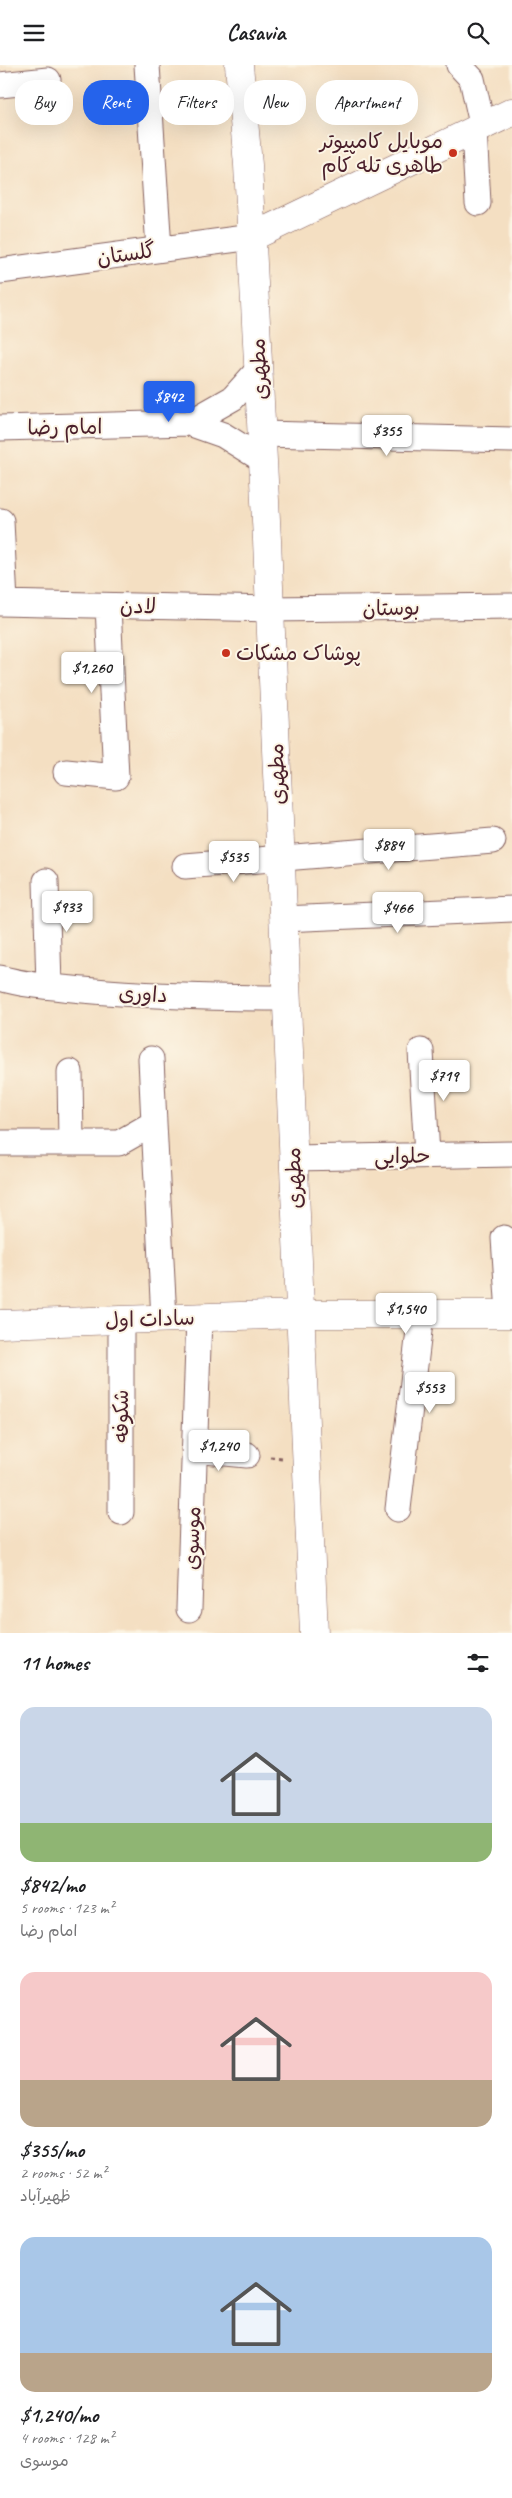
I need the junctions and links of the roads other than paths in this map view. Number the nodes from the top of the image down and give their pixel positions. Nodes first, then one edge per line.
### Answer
1 (148, 65) edge
2 (239, 65) edge
3 (460, 65) edge
4 (15, 83) edge
5 (0, 85) edge
6 (512, 111) edge
7 (478, 127) junction
8 (478, 203) dead end
9 (252, 237) junction
10 (159, 249) junction
11 (0, 271) edge
12 (258, 370) junction
13 (190, 423) junction
14 (0, 428) edge
15 (512, 440) edge
16 (263, 447) junction
17 (1, 521) edge
18 (3, 603) edge
19 (108, 605) junction
20 (512, 606) edge
21 (270, 609) junction
22 (66, 772) dead end
23 (493, 841) dead end
24 (280, 860) junction
25 (185, 867) dead end
26 (46, 881) dead end
27 (512, 909) edge
28 (283, 919) junction
29 (0, 978) edge
30 (49, 986) junction
31 (286, 998) junction
32 (422, 1051) dead end
33 (151, 1059) dead end
34 (70, 1072) dead end
35 (154, 1123) junction
36 (0, 1143) edge
37 (71, 1143) junction
38 (512, 1154) edge
39 (426, 1155) junction
40 (293, 1158) junction
41 (504, 1238) dead end
42 (300, 1314) junction
43 (422, 1314) junction
44 (510, 1315) edge
45 (199, 1317) junction
46 (164, 1319) junction
47 (121, 1320) junction
48 (0, 1324) edge
49 (194, 1450) junction
50 (247, 1455) road end
51 (398, 1509) dead end
52 (121, 1512) dead end
53 (190, 1609) dead end
54 (314, 1633) edge

1 - 10 street
2 - 9 street, مطهری
3 - 7 street
4 - 5 street
6 - 7 street
7 - 8 street
7 - 9 street
9 - 10 street, گلستان
9 - 12 street, مطهری
10 - 11 street, گلستان
12 - 13 street
12 - 16 street, مطهری
13 - 14 street, امام رضا
13 - 16 street
15 - 16 street
16 - 21 street, مطهری
17 - 18 street, لادن
18 - 19 street, لادن
19 - 21 street, لادن
19 - 22 street
20 - 21 street, بوستان
21 - 24 street, مطهری
23 - 24 street
24 - 25 street
24 - 28 street, مطهری
26 - 30 street
27 - 28 street
28 - 31 street, مطهری
29 - 30 street, داوری
30 - 31 street, داوری
31 - 40 street, مطهری
32 - 39 street
33 - 35 street
34 - 37 street
35 - 37 street
35 - 46 street
36 - 37 street
38 - 39 street, حلوایی
39 - 40 street, حلوایی
40 - 42 street, مطهری
41 - 44 street
42 - 43 street, سادات اول
42 - 45 street, سادات اول
42 - 54 street, مطهری
43 - 44 street, سادات اول
43 - 51 street
45 - 46 street, سادات اول
45 - 49 street, موسوی
46 - 47 street, سادات اول
47 - 48 street, سادات اول
47 - 52 street, شکوفه
49 - 50 street
49 - 53 street, موسوی

